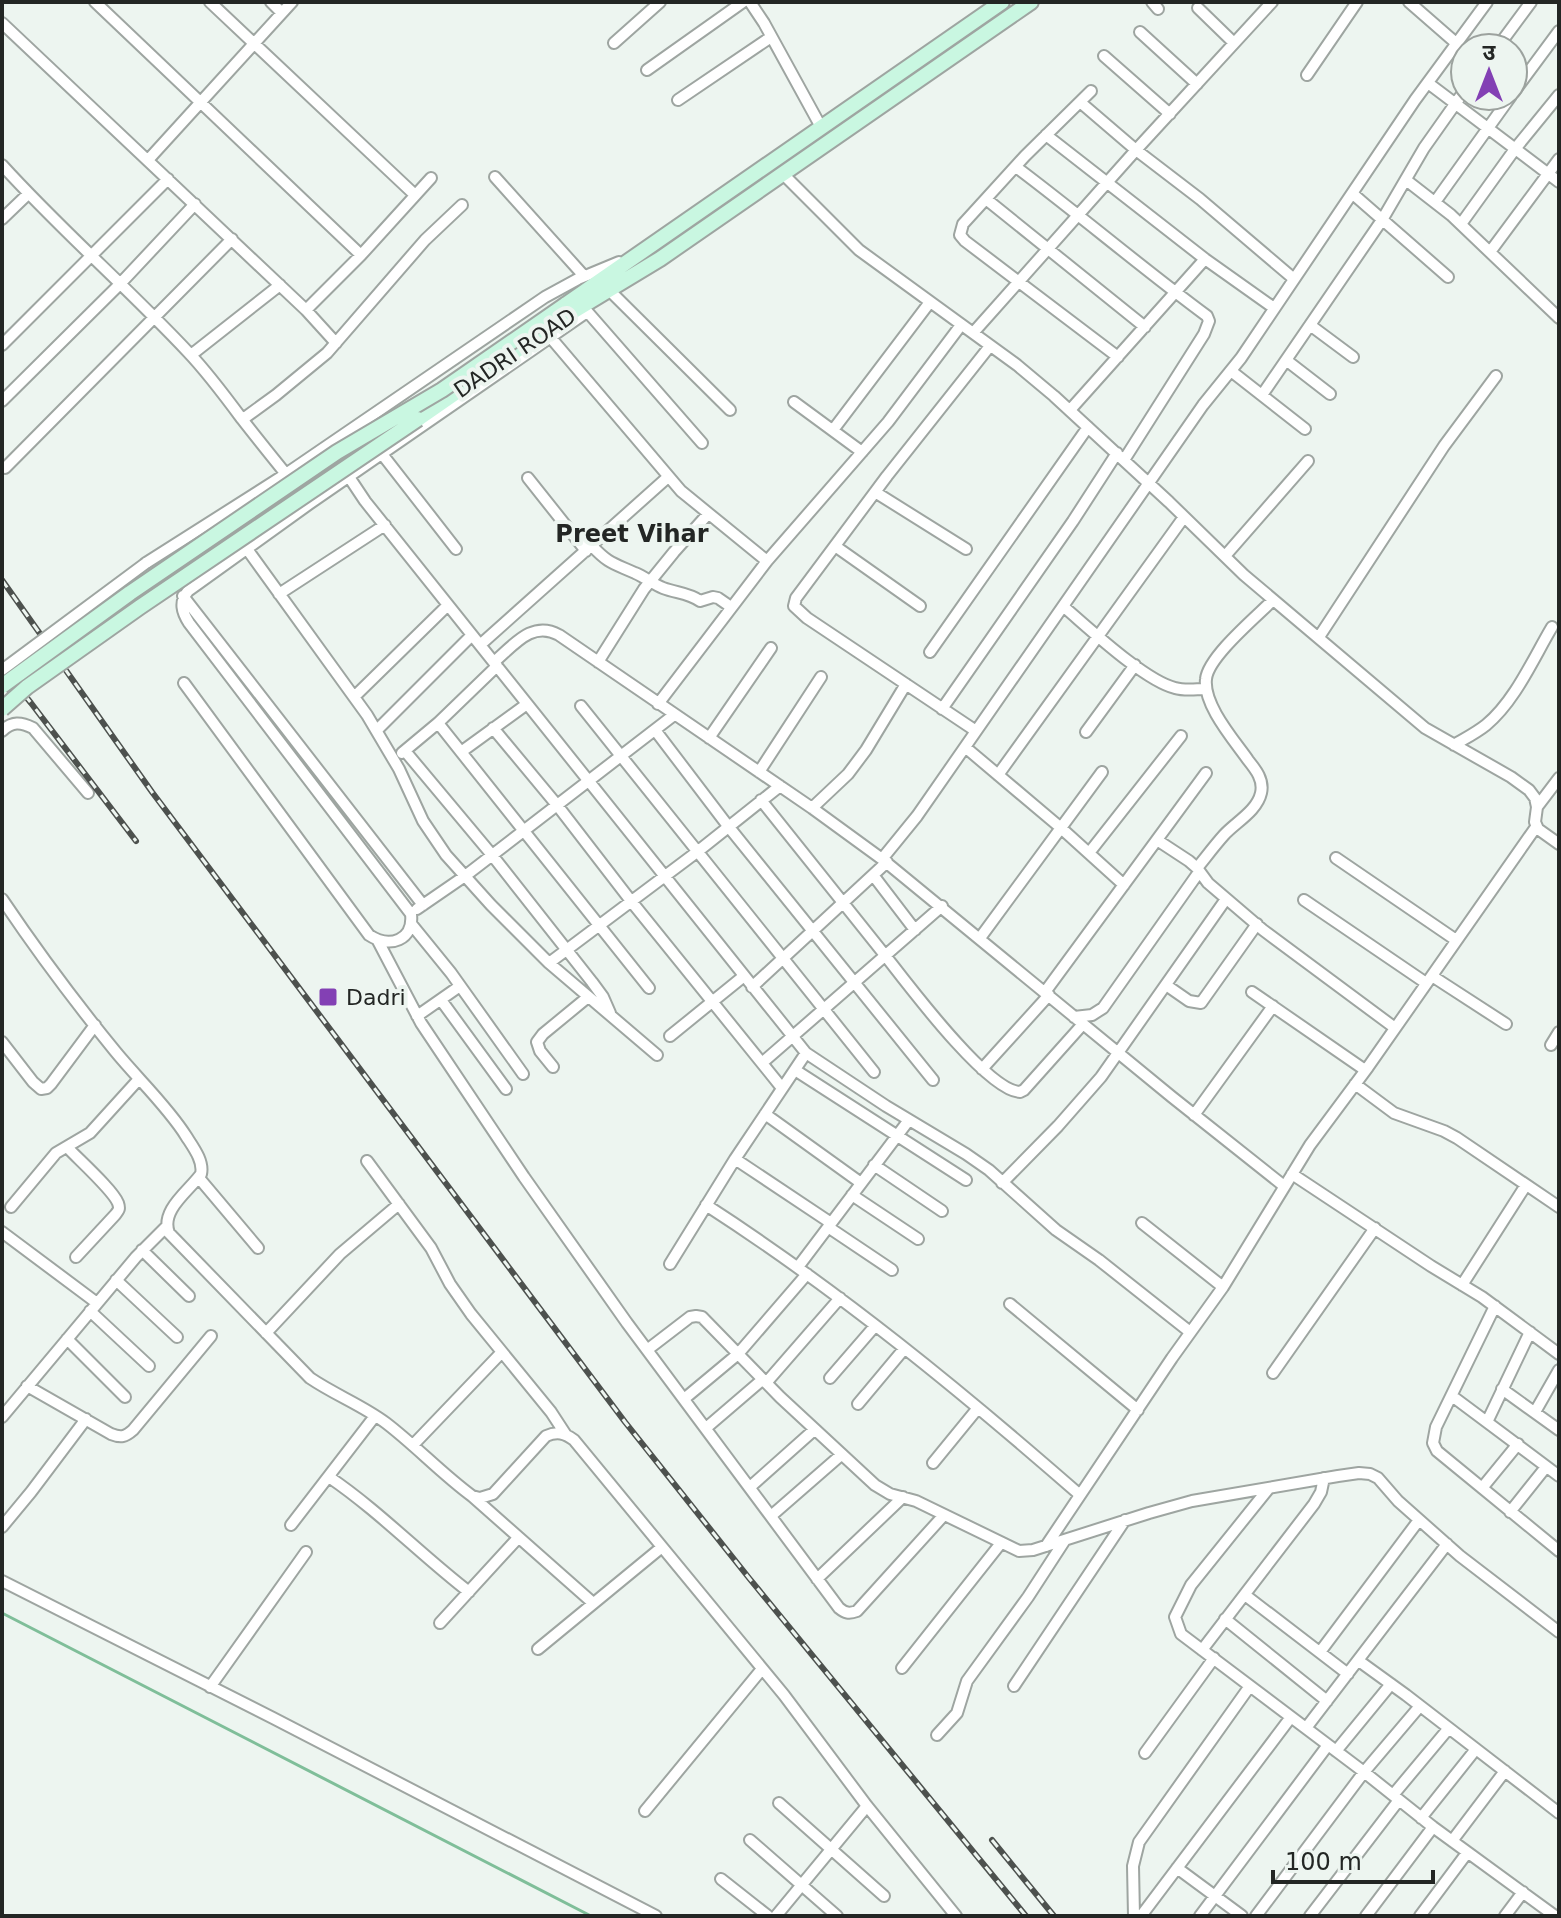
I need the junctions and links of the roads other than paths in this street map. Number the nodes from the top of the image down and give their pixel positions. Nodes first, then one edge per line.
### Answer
1 (95, 2) edge
2 (210, 2) edge
3 (271, 2) edge
4 (292, 2) edge
5 (660, 2) edge
6 (743, 2) edge
7 (750, 2) edge
8 (1002, 2) edge
9 (1031, 2) edge
10 (1272, 2) edge
11 (1357, 2) edge
12 (1409, 2) edge
13 (1487, 2) edge
14 (1531, 2) edge
15 (1198, 8) dead end
16 (282, 13) junction
17 (2, 23) edge
18 (1559, 31) edge
19 (1140, 32) dead end
20 (1464, 32) edge
21 (1509, 32) edge
22 (771, 37) junction
23 (1449, 37) edge
24 (614, 43) dead end
25 (1234, 43) junction
26 (254, 44) junction
27 (1449, 53) edge
28 (1104, 56) dead end
29 (647, 70) dead end
30 (1529, 71) edge
31 (1307, 75) dead end
32 (1428, 83) junction
33 (1197, 84) junction
34 (1091, 91) dead end
35 (1559, 95) edge
36 (1449, 99) edge
37 (678, 100) dead end
38 (1080, 102) junction
39 (201, 103) junction
40 (1449, 112) edge
41 (1466, 112) edge
42 (1499, 112) edge
43 (1170, 114) junction
44 (821, 127) junction
45 (1487, 128) junction
46 (1046, 135) junction
47 (1515, 149) junction
48 (1136, 150) junction
49 (1559, 159) edge
50 (148, 160) junction
51 (2, 165) edge
52 (1016, 167) junction
53 (783, 174) junction
54 (1548, 174) junction
55 (495, 177) dead end
56 (431, 178) dead end
57 (168, 179) junction
58 (1406, 180) junction
59 (1559, 182) edge
60 (1107, 183) junction
61 (28, 194) junction
62 (1353, 194) junction
63 (415, 195) junction
64 (986, 199) junction
65 (1435, 202) junction
66 (195, 204) junction
67 (462, 205) dead end
68 (1079, 215) junction
69 (2, 219) edge
70 (1382, 220) junction
71 (1461, 224) junction
72 (232, 239) junction
73 (1049, 248) junction
74 (1490, 252) junction
75 (92, 255) junction
76 (361, 255) junction
77 (636, 255) junction
78 (1205, 259) junction
79 (584, 276) junction
80 (1448, 277) dead end
81 (1294, 279) junction
82 (1019, 282) junction
83 (119, 285) junction
84 (280, 285) junction
85 (609, 290) junction
86 (1175, 293) junction
87 (930, 302) junction
88 (1274, 308) junction
89 (585, 309) junction
90 (306, 310) junction
91 (155, 317) junction
92 (1559, 318) edge
93 (961, 325) junction
94 (1310, 325) junction
95 (1145, 327) junction
96 (973, 333) junction
97 (551, 338) junction
98 (336, 343) junction
99 (2, 345) edge
100 (990, 346) junction
101 (191, 355) junction
102 (1118, 357) junction
103 (1353, 357) dead end
104 (1286, 360) junction
105 (1231, 371) junction
106 (1496, 376) dead end
107 (1330, 394) dead end
108 (1262, 395) junction
109 (2, 401) edge
110 (794, 402) dead end
111 (730, 410) dead end
112 (1070, 410) junction
113 (243, 419) junction
114 (1088, 427) junction
115 (1305, 429) dead end
116 (833, 430) junction
117 (702, 443) dead end
118 (862, 452) junction
119 (382, 454) junction
120 (1121, 456) junction
121 (1308, 461) dead end
122 (5, 468) dead end
123 (286, 474) junction
124 (349, 477) junction
125 (668, 477) junction
126 (528, 478) dead end
127 (1150, 484) junction
128 (875, 492) junction
129 (309, 504) junction
130 (708, 514) junction
131 (1184, 517) junction
132 (385, 525) junction
133 (835, 546) junction
134 (589, 548) junction
135 (247, 549) junction
136 (456, 549) dead end
137 (966, 549) dead end
138 (1225, 556) junction
139 (767, 561) junction
140 (650, 582) junction
141 (279, 594) junction
142 (183, 596) junction
143 (1273, 600) junction
144 (448, 605) junction
145 (920, 606) dead end
146 (731, 607) junction
147 (1064, 607) junction
148 (1552, 627) dead end
149 (472, 635) junction
150 (1098, 635) junction
151 (1319, 637) junction
152 (480, 645) junction
153 (771, 648) dead end
154 (930, 652) dead end
155 (598, 662) junction
156 (495, 664) junction
157 (1135, 665) junction
158 (2, 670) edge
159 (821, 677) dead end
160 (184, 683) dead end
161 (906, 684) junction
162 (2, 686) edge
163 (1206, 689) junction
164 (354, 697) junction
165 (527, 704) junction
166 (658, 704) junction
167 (581, 706) dead end
168 (2, 709) edge
169 (942, 709) junction
170 (674, 715) junction
171 (438, 723) junction
172 (493, 728) junction
173 (377, 730) junction
174 (655, 730) junction
175 (2, 731) edge
176 (976, 731) junction
177 (1086, 732) dead end
178 (1181, 736) dead end
179 (709, 738) junction
180 (1454, 745) junction
181 (965, 747) junction
182 (405, 751) junction
183 (461, 752) junction
184 (621, 756) junction
185 (394, 760) junction
186 (759, 772) junction
187 (1102, 772) dead end
188 (1206, 773) dead end
189 (998, 775) junction
190 (1559, 778) edge
191 (589, 781) junction
192 (780, 786) junction
193 (88, 793) dead end
194 (761, 800) junction
195 (557, 805) junction
196 (1537, 807) junction
197 (812, 808) junction
198 (728, 826) junction
199 (1536, 827) junction
200 (1061, 828) junction
201 (524, 831) junction
202 (1157, 840) junction
203 (1559, 844) edge
204 (697, 852) junction
205 (1089, 853) junction
206 (492, 855) junction
207 (1336, 858) dead end
208 (884, 861) junction
209 (1198, 870) junction
210 (873, 875) junction
211 (465, 876) junction
212 (664, 876) junction
213 (1124, 885) junction
214 (2, 899) edge
215 (1226, 899) junction
216 (1304, 900) dead end
217 (631, 901) junction
218 (842, 903) junction
219 (423, 905) junction
220 (942, 906) junction
221 (412, 919) junction
222 (1257, 924) junction
223 (600, 925) junction
224 (915, 930) junction
225 (812, 931) junction
226 (980, 938) junction
227 (1456, 940) junction
228 (378, 941) junction
229 (567, 950) junction
230 (886, 956) junction
231 (783, 958) junction
232 (549, 963) junction
233 (744, 976) junction
234 (1429, 979) junction
235 (854, 982) junction
236 (1166, 985) junction
237 (460, 986) junction
238 (752, 987) junction
239 (649, 988) dead end
240 (1252, 992) dead end
241 (1047, 994) junction
242 (588, 997) junction
243 (441, 1000) junction
244 (713, 1001) junction
245 (1273, 1006) junction
246 (823, 1009) junction
247 (417, 1016) junction
248 (612, 1017) junction
249 (1078, 1020) junction
250 (1506, 1024) dead end
251 (95, 1025) junction
252 (1395, 1028) junction
253 (1559, 1032) edge
254 (670, 1036) dead end
255 (792, 1036) junction
256 (2, 1042) edge
257 (1551, 1045) dead end
258 (806, 1053) junction
259 (1119, 1053) junction
260 (657, 1055) dead end
261 (762, 1063) junction
262 (553, 1067) dead end
263 (982, 1069) junction
264 (795, 1070) junction
265 (1365, 1070) junction
266 (874, 1072) dead end
267 (523, 1074) dead end
268 (139, 1079) junction
269 (933, 1080) dead end
270 (1355, 1084) junction
271 (782, 1088) junction
272 (506, 1089) dead end
273 (765, 1114) junction
274 (1194, 1115) junction
275 (909, 1120) junction
276 (896, 1136) junction
277 (67, 1147) junction
278 (735, 1159) junction
279 (367, 1161) dead end
280 (874, 1165) junction
281 (1292, 1174) junction
282 (199, 1178) junction
283 (966, 1180) dead end
284 (861, 1183) junction
285 (1002, 1183) junction
286 (1526, 1185) junction
287 (1284, 1186) junction
288 (852, 1195) junction
289 (399, 1204) junction
290 (706, 1205) junction
291 (11, 1207) dead end
292 (1559, 1207) edge
293 (942, 1211) dead end
294 (1142, 1223) dead end
295 (830, 1225) junction
296 (167, 1226) junction
297 (1375, 1228) junction
298 (2, 1232) edge
299 (918, 1239) dead end
300 (258, 1248) dead end
301 (142, 1250) junction
302 (76, 1257) dead end
303 (670, 1264) dead end
304 (892, 1270) dead end
305 (802, 1271) junction
306 (116, 1280) junction
307 (1462, 1285) junction
308 (1223, 1287) junction
309 (189, 1296) dead end
310 (840, 1298) junction
311 (1010, 1304) dead end
312 (1495, 1306) junction
313 (94, 1307) junction
314 (875, 1326) junction
315 (1190, 1332) junction
316 (1530, 1332) junction
317 (266, 1333) junction
318 (211, 1336) dead end
319 (177, 1337) dead end
320 (67, 1339) junction
321 (904, 1349) junction
322 (647, 1350) junction
323 (502, 1352) junction
324 (738, 1354) junction
325 (1559, 1354) edge
326 (149, 1366) dead end
327 (1559, 1370) edge
328 (1273, 1373) dead end
329 (830, 1378) dead end
330 (764, 1382) junction
331 (27, 1386) junction
332 (1502, 1389) junction
333 (1452, 1396) junction
334 (125, 1397) dead end
335 (684, 1399) junction
336 (858, 1404) dead end
337 (978, 1408) junction
338 (1138, 1410) junction
339 (1535, 1412) junction
340 (375, 1416) junction
341 (2, 1417) edge
342 (86, 1419) junction
343 (1487, 1422) junction
344 (706, 1428) junction
345 (814, 1430) junction
346 (1559, 1430) edge
347 (566, 1435) junction
348 (1518, 1444) junction
349 (413, 1445) junction
350 (841, 1455) junction
351 (933, 1463) dead end
352 (1546, 1467) junction
353 (1559, 1476) edge
354 (329, 1477) junction
355 (1324, 1478) junction
356 (750, 1487) junction
357 (1269, 1488) junction
358 (1482, 1488) junction
359 (1080, 1495) junction
360 (472, 1496) junction
361 (903, 1497) junction
362 (1510, 1512) junction
363 (944, 1515) junction
364 (771, 1516) junction
365 (1125, 1520) junction
366 (1419, 1520) junction
367 (291, 1525) dead end
368 (2, 1527) edge
369 (518, 1538) junction
370 (1065, 1540) junction
371 (1001, 1543) junction
372 (1447, 1544) junction
373 (1046, 1546) junction
374 (662, 1547) junction
375 (1559, 1551) edge
376 (306, 1552) dead end
377 (817, 1579) junction
378 (2, 1581) edge
379 (469, 1592) junction
380 (1245, 1595) junction
381 (593, 1603) junction
382 (1225, 1619) junction
383 (440, 1623) dead end
384 (1559, 1632) edge
385 (538, 1649) dead end
386 (1202, 1650) junction
387 (1320, 1652) junction
388 (1214, 1658) junction
389 (1359, 1661) junction
390 (902, 1668) dead end
391 (762, 1669) junction
392 (1348, 1674) junction
393 (1391, 1684) junction
394 (1014, 1686) dead end
395 (1250, 1686) junction
396 (210, 1687) junction
397 (1327, 1701) junction
398 (1420, 1706) junction
399 (1291, 1717) junction
400 (1306, 1728) junction
401 (1449, 1728) junction
402 (937, 1735) dead end
403 (1332, 1748) junction
404 (1476, 1749) junction
405 (1145, 1753) dead end
406 (1505, 1771) junction
407 (1364, 1772) junction
408 (1396, 1798) junction
409 (779, 1803) dead end
410 (867, 1806) junction
411 (645, 1811) dead end
412 (1559, 1813) edge
413 (1421, 1818) junction
414 (1433, 1827) junction
415 (750, 1840) dead end
416 (1452, 1841) junction
417 (831, 1849) junction
418 (1467, 1853) junction
419 (1177, 1868) junction
420 (721, 1879) dead end
421 (802, 1884) junction
422 (1523, 1892) junction
423 (1215, 1895) junction
424 (884, 1896) dead end
425 (656, 1916) edge
426 (768, 1916) edge
427 (776, 1916) edge
428 (837, 1916) edge
429 (956, 1916) edge
430 (1134, 1916) edge
431 (1141, 1916) edge
432 (1200, 1916) edge
433 (1242, 1916) edge
434 (1256, 1916) edge
435 (1310, 1916) edge
436 (1366, 1916) edge
437 (1420, 1916) edge
438 (1505, 1916) edge
439 (1555, 1916) edge

1 - 39 street
2 - 26 street
3 - 16 street
4 - 16 street
5 - 24 street
6 - 29 street
7 - 22 street
8 - 44 street, DADRI ROAD
9 - 53 street, DADRI ROAD
10 - 25 street
11 - 31 street
12 - 23 street
13 - 20 street
14 - 21 street
15 - 25 street
16 - 26 street
17 - 50 street
18 - 30 street
19 - 33 street
22 - 37 street
22 - 44 street
25 - 33 street
26 - 39 street
26 - 63 street
27 - 32 street
28 - 43 street
32 - 36 street
32 - 62 street
33 - 43 street
34 - 38 street
35 - 47 street
38 - 46 street
38 - 48 street
39 - 50 street
39 - 76 street
40 - 58 street
41 - 45 street
42 - 45 street
43 - 48 street
44 - 77 street, DADRI ROAD
45 - 47 street
45 - 65 street
46 - 52 street
46 - 60 street
47 - 54 street
47 - 71 street
48 - 60 street
48 - 81 street
49 - 54 street
50 - 57 street
51 - 61 street
52 - 64 street
52 - 68 street
53 - 85 street, DADRI ROAD
53 - 87 street
54 - 59 street
54 - 74 street
55 - 79 street
56 - 63 street
57 - 66 street
57 - 75 street
58 - 65 street
58 - 70 street
60 - 68 street
60 - 78 street
61 - 69 street
61 - 75 street
62 - 70 street
62 - 81 street
63 - 76 street
64 - 73 street
64 - 82 street
65 - 71 street
66 - 72 street
66 - 83 street
67 - 98 street
68 - 73 street
68 - 86 street
70 - 80 street
70 - 94 street
71 - 74 street
72 - 84 street
72 - 91 street
73 - 82 street
73 - 95 street
74 - 92 street
75 - 83 street
75 - 99 street
76 - 90 street
77 - 79 street
77 - 162 street, DADRI ROAD, bridge
78 - 86 street
78 - 88 street
79 - 123 street
81 - 88 street
82 - 96 street
82 - 102 street
83 - 91 street
83 - 109 street
84 - 90 street
84 - 101 street
85 - 89 street, DADRI ROAD
85 - 111 street
86 - 95 street
86 - 120 street
87 - 93 street
87 - 116 street
88 - 105 street
89 - 97 street
89 - 117 street
89 - 168 street, DADRI ROAD, bridge
90 - 98 street
91 - 101 street
91 - 122 street
93 - 96 street
93 - 118 street
94 - 103 street
94 - 104 street
95 - 102 street
96 - 100 street
97 - 119 street
97 - 125 street
98 - 113 street
100 - 112 street
100 - 128 street
101 - 113 street
102 - 112 street
104 - 107 street
104 - 108 street
105 - 108 street
105 - 127 street
106 - 151 street
108 - 115 street
110 - 116 street
112 - 114 street
113 - 123 street
114 - 120 street
114 - 154 street
116 - 118 street
118 - 139 street
119 - 124 street
119 - 136 street
120 - 127 street
120 - 169 street
121 - 138 street
123 - 129 street
123 - 158 street, bridge
124 - 129 street
124 - 132 street
125 - 130 street
125 - 134 street
126 - 134 street
127 - 131 street
127 - 147 street
128 - 133 street
128 - 137 street
129 - 135 street
130 - 139 street
130 - 140 street
131 - 138 street
131 - 150 street
132 - 141 street
132 - 144 street
133 - 145 street
133 - 161 street
134 - 140 street
134 - 152 street
135 - 141 street
135 - 142 street
138 - 143 street
139 - 146 street
140 - 146 street
140 - 155 street
141 - 164 street
142 - 219 street
142 - 221 street
143 - 151 street
143 - 163 street
144 - 149 street
144 - 164 street
146 - 166 street
147 - 150 street
147 - 176 street
148 - 180 street
149 - 152 street
149 - 173 street
150 - 157 street
150 - 189 street
151 - 180 street
152 - 156 street
153 - 179 street
155 - 156 street
155 - 166 street
156 - 165 street
156 - 171 street
157 - 163 street
157 - 177 street
159 - 186 street
160 - 228 street
161 - 169 street
161 - 197 street
163 - 209 street
164 - 173 street
165 - 172 street
165 - 191 street
166 - 170 street
167 - 184 street
169 - 176 street
170 - 174 street
170 - 179 street
171 - 182 street
171 - 183 street
172 - 183 street
172 - 195 street
173 - 185 street
174 - 184 street
174 - 198 street
175 - 193 street
176 - 181 street
178 - 205 street
179 - 186 street
180 - 196 street
181 - 189 street
181 - 208 street
182 - 185 street
182 - 206 street
183 - 201 street
184 - 191 street
184 - 204 street
185 - 211 street
186 - 192 street
187 - 200 street
188 - 202 street
189 - 200 street
190 - 196 street
191 - 195 street
191 - 212 street
192 - 194 street
192 - 197 street
194 - 198 street
194 - 218 street
195 - 201 street
195 - 217 street
196 - 199 street
197 - 208 street
198 - 204 street
198 - 225 street
199 - 203 street
199 - 227 street
200 - 205 street
200 - 226 street
201 - 206 street
201 - 223 street
202 - 209 street
202 - 213 street
204 - 212 street
204 - 231 street
205 - 213 street
206 - 211 street
206 - 229 street
207 - 227 street
208 - 210 street
208 - 220 street
209 - 215 street
209 - 249 street
210 - 218 street
210 - 224 street
211 - 219 street
211 - 232 street
212 - 217 street
212 - 233 street
213 - 241 street
214 - 251 street
215 - 222 street
215 - 236 street
216 - 234 street
217 - 223 street
217 - 244 street
218 - 225 street
218 - 230 street
219 - 221 street
220 - 224 street
220 - 226 street
221 - 228 street
221 - 237 street
222 - 236 street
222 - 252 street
223 - 229 street
223 - 239 street
224 - 230 street
225 - 231 street
225 - 235 street
226 - 241 street
227 - 234 street
228 - 247 street
229 - 232 street
229 - 248 street
230 - 235 street
230 - 263 street
231 - 238 street
231 - 246 street
232 - 242 street
233 - 238 street
233 - 244 street
234 - 250 street
234 - 252 street
235 - 246 street
235 - 269 street
236 - 259 street
237 - 243 street
237 - 267 street
238 - 255 street
240 - 245 street
241 - 249 street
241 - 263 street
242 - 248 street
242 - 262 street
243 - 247 street
243 - 272 street
244 - 254 street
244 - 261 street
245 - 265 street
245 - 274 street
246 - 255 street
246 - 266 street
247 - 322 street
248 - 260 street
249 - 259 street
249 - 263 street
251 - 256 street
251 - 268 street
252 - 265 street
253 - 257 street
255 - 258 street
255 - 261 street
258 - 264 street
258 - 275 street
259 - 274 street
259 - 285 street
261 - 271 street
264 - 271 street
264 - 276 street
265 - 270 street
268 - 277 street
268 - 282 street
270 - 281 street
270 - 286 street
271 - 273 street
273 - 278 street
273 - 284 street
274 - 287 street
275 - 276 street
275 - 285 street
276 - 280 street
276 - 283 street
277 - 291 street
277 - 302 street
278 - 290 street
278 - 295 street
279 - 289 street
280 - 284 street
280 - 293 street
281 - 287 street
281 - 297 street
282 - 296 street
282 - 300 street
284 - 288 street
285 - 315 street
286 - 292 street
286 - 307 street
287 - 308 street
288 - 295 street
288 - 299 street
289 - 317 street
289 - 323 street
290 - 303 street
290 - 305 street
294 - 308 street
295 - 304 street
295 - 305 street
296 - 301 street
296 - 317 street
297 - 307 street
297 - 328 street
298 - 313 street
301 - 306 street
301 - 309 street
305 - 310 street
305 - 324 street
306 - 313 street
306 - 319 street
307 - 312 street
308 - 315 street
310 - 314 street
310 - 330 street
311 - 338 street
312 - 316 street
312 - 333 street
313 - 320 street
313 - 326 street
314 - 321 street
314 - 329 street
315 - 338 street
316 - 325 street
316 - 332 street
317 - 340 street
318 - 342 street
320 - 331 street
320 - 334 street
321 - 336 street
321 - 337 street
322 - 324 street
322 - 335 street
323 - 347 street
323 - 349 street
324 - 330 street
324 - 335 street
327 - 339 street
330 - 344 street
330 - 345 street
331 - 341 street
331 - 342 street
332 - 339 street
332 - 343 street
333 - 343 street
333 - 358 street
335 - 344 street
337 - 351 street
337 - 359 street
338 - 359 street
339 - 346 street
340 - 349 street
340 - 354 street
342 - 368 street
343 - 348 street
344 - 356 street
345 - 350 street
345 - 356 street
347 - 360 street
347 - 374 street
348 - 352 street
348 - 358 street
349 - 360 street
350 - 361 street
350 - 364 street
352 - 353 street
352 - 362 street
354 - 367 street
354 - 379 street
355 - 357 street
355 - 366 street
355 - 380 street
356 - 364 street
357 - 365 street
357 - 386 street
358 - 362 street
359 - 373 street
360 - 369 street
361 - 363 street
361 - 377 street
362 - 375 street
363 - 371 street
363 - 377 street
364 - 377 street
365 - 370 street
365 - 394 street
366 - 372 street
366 - 387 street
369 - 379 street
369 - 381 street
370 - 373 street
370 - 402 street
371 - 373 street
371 - 390 street
372 - 384 street
372 - 389 street
374 - 381 street
374 - 391 street
376 - 396 street
378 - 396 street
379 - 383 street
380 - 382 street
380 - 387 street
381 - 385 street
382 - 386 street
382 - 397 street
386 - 388 street
387 - 392 street
388 - 395 street
388 - 405 street
389 - 392 street
389 - 393 street
391 - 410 street
391 - 411 street
392 - 397 street
393 - 398 street
393 - 403 street
395 - 399 street
395 - 430 street
396 - 425 street
397 - 400 street
398 - 401 street
398 - 407 street
399 - 400 street
399 - 419 street
400 - 403 street
401 - 404 street
401 - 408 street
403 - 407 street
403 - 423 street
404 - 406 street
404 - 413 street
406 - 412 street
406 - 416 street
407 - 408 street
407 - 434 street
408 - 413 street
408 - 435 street
409 - 417 street
410 - 417 street
410 - 429 street
413 - 414 street
414 - 416 street
414 - 436 street
415 - 421 street
416 - 418 street
417 - 421 street
417 - 424 street
418 - 422 street
418 - 437 street
419 - 423 street
419 - 431 street
420 - 426 street
421 - 427 street
421 - 428 street
422 - 438 street
422 - 439 street
423 - 432 street
423 - 433 street

